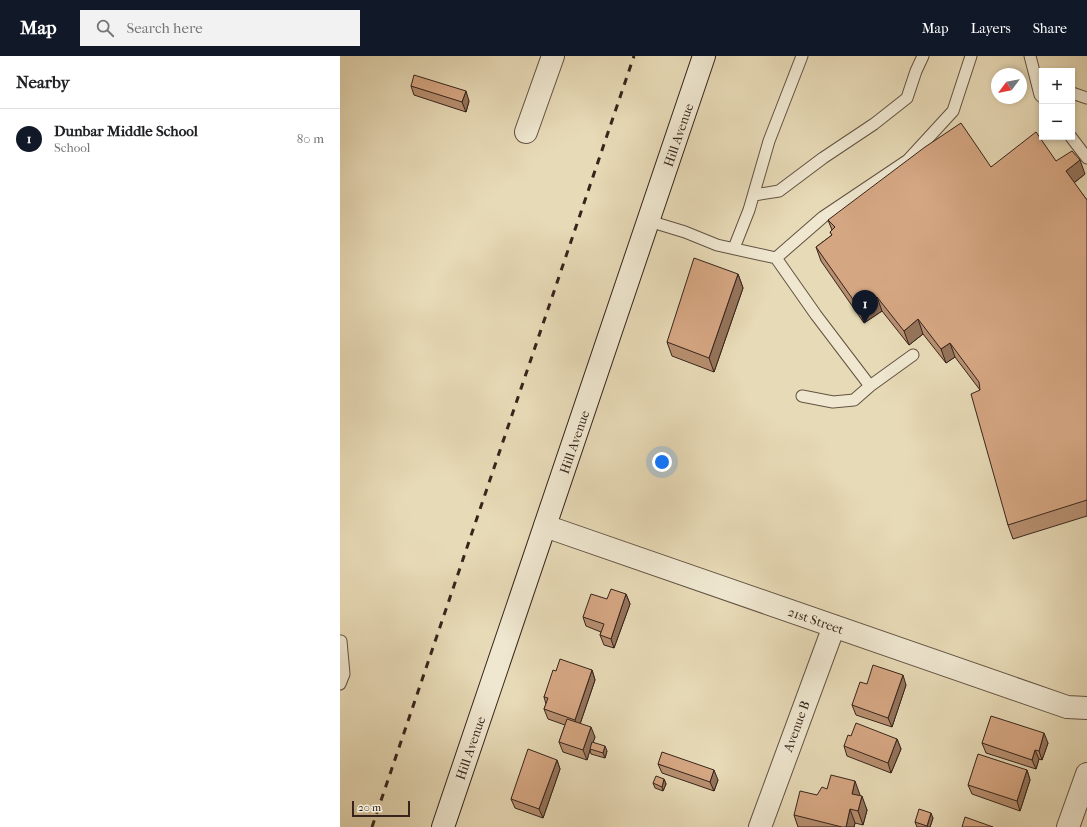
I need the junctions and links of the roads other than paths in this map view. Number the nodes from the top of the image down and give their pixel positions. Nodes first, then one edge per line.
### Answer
1 (553, 56) edge
2 (704, 56) edge
3 (802, 56) edge
4 (923, 56) edge
5 (1030, 56) edge
6 (969, 57) edge
7 (1039, 91) edge
8 (1075, 94) edge
9 (1087, 98) edge
10 (526, 132) dead end
11 (1073, 140) edge
12 (1087, 158) edge
13 (754, 195) junction
14 (648, 221) junction
15 (734, 248) junction
16 (776, 258) junction
17 (913, 355) dead end
18 (870, 386) junction
19 (802, 396) dead end
20 (545, 526) junction
21 (834, 626) junction
22 (340, 641) edge
23 (340, 684) edge
24 (1087, 708) edge
25 (1087, 774) edge
26 (443, 827) edge
27 (760, 827) edge
28 (1068, 827) edge

1 - 10 street
2 - 14 street, Hill Avenue
3 - 13 lane
4 - 13 lane
5 - 7 lane
6 - 16 lane
8 - 9 lane
11 - 12 lane
13 - 15 lane
14 - 15 lane
14 - 20 street, Hill Avenue
15 - 16 lane
16 - 18 lane
17 - 18 lane
18 - 19 lane
20 - 21 street, 21st Street
20 - 26 street, Hill Avenue
21 - 24 street, 21st Street
21 - 27 street, Avenue B
22 - 23 lane
25 - 28 street

